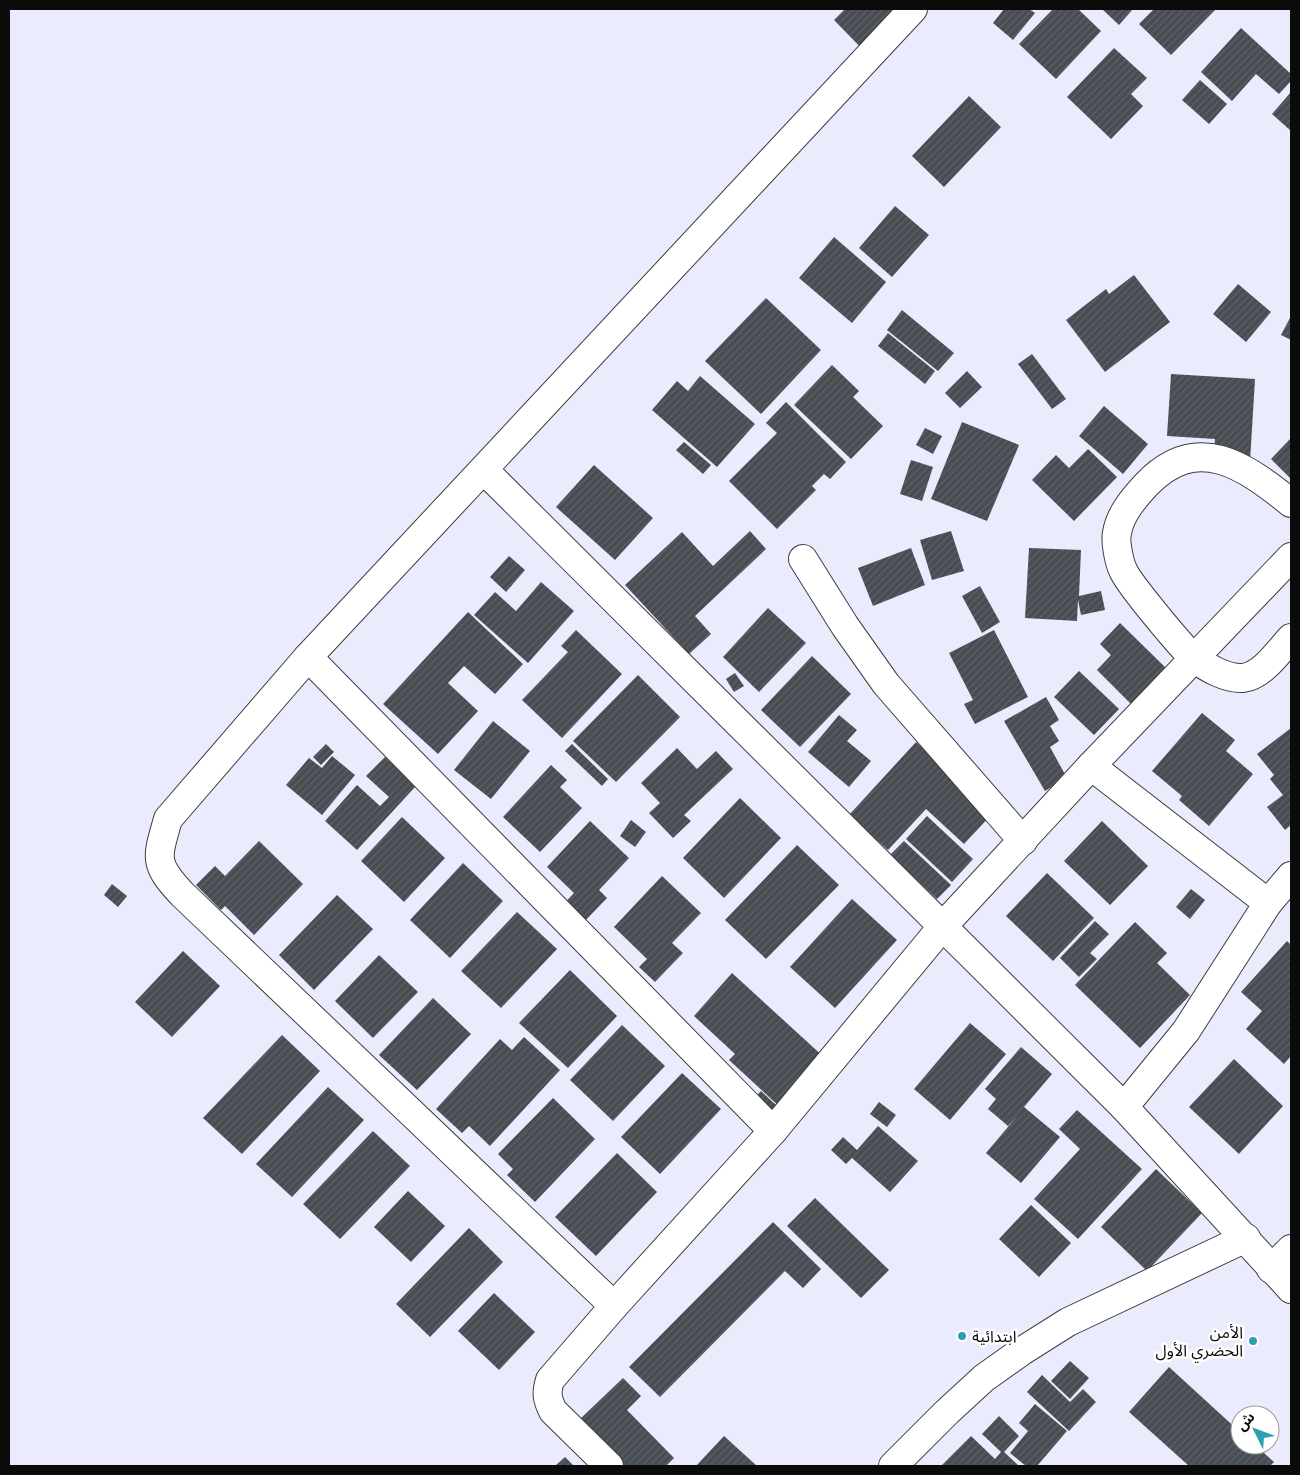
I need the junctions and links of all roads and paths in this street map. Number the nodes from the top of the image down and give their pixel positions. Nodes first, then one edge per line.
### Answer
1 (913, 9) edge
2 (484, 470) junction
3 (1291, 503) edge
4 (1291, 556) edge
5 (803, 560) dead end
6 (1291, 638) edge
7 (308, 657) junction
8 (1194, 658) junction
9 (1091, 766) junction
10 (1023, 841) junction
11 (1291, 876) edge
12 (1268, 903) junction
13 (942, 927) junction
14 (1124, 1107) junction
15 (774, 1131) junction
16 (1246, 1238) junction
17 (1291, 1249) edge
18 (1271, 1270) junction
19 (1291, 1289) edge
20 (614, 1306) junction
21 (610, 1466) edge
22 (894, 1466) edge

1 - 2 street
2 - 7 street
2 - 13 street
3 - 8 street
4 - 8 street
5 - 10 street
6 - 8 street
7 - 15 street
7 - 20 street
8 - 9 street
9 - 10 street
9 - 12 street
10 - 13 street
11 - 12 street
12 - 14 street
13 - 14 street
13 - 15 street
14 - 16 street
15 - 20 street
16 - 18 street
16 - 22 street
17 - 18 street
18 - 19 street
20 - 21 street

